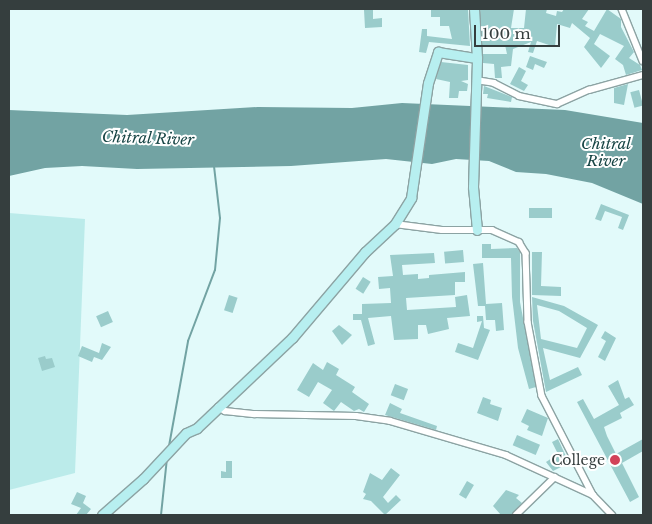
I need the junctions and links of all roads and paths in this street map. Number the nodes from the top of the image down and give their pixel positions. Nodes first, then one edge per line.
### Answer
1 (474, 9) edge
2 (622, 9) edge
3 (477, 58) junction
4 (643, 61) edge
5 (643, 75) edge
6 (476, 80) junction
7 (395, 224) junction
8 (477, 230) junction
9 (218, 407) junction
10 (554, 477) junction
11 (593, 495) junction
12 (102, 515) edge
13 (516, 515) edge
14 (612, 515) edge

1 - 3 street
2 - 4 street
3 - 6 street
3 - 7 street
5 - 6 street
6 - 8 street
7 - 8 street
7 - 9 street
8 - 11 street
9 - 10 street
9 - 12 street
10 - 11 street
10 - 13 street
11 - 14 street

